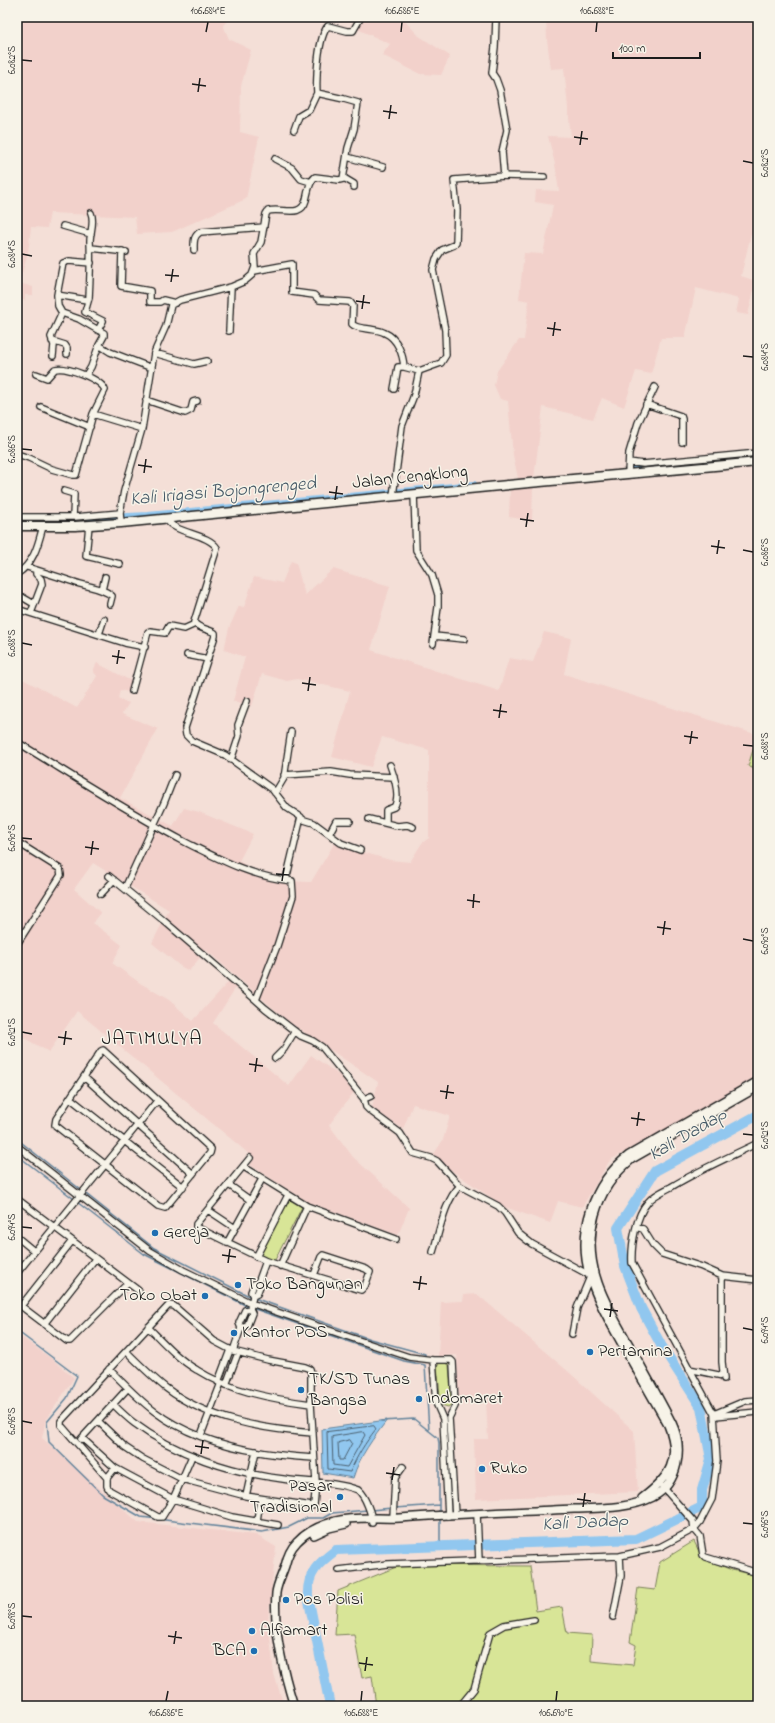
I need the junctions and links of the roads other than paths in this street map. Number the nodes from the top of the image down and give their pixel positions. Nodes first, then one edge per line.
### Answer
1 (361, 17) edge
2 (487, 17) edge
3 (497, 17) edge
4 (318, 93) junction
5 (294, 130) dead end
6 (347, 157) junction
7 (276, 159) dead end
8 (383, 167) dead end
9 (504, 176) junction
10 (544, 177) dead end
11 (344, 178) junction
12 (311, 182) junction
13 (354, 187) dead end
14 (91, 213) dead end
15 (63, 226) dead end
16 (264, 227) junction
17 (91, 234) junction
18 (91, 248) junction
19 (194, 250) dead end
20 (91, 263) junction
21 (254, 271) junction
22 (231, 287) junction
23 (57, 295) junction
24 (89, 298) junction
25 (175, 302) junction
26 (62, 313) junction
27 (98, 330) junction
28 (229, 331) dead end
29 (52, 341) junction
30 (99, 344) junction
31 (154, 353) junction
32 (66, 354) dead end
33 (53, 356) dead end
34 (207, 361) dead end
35 (404, 367) junction
36 (152, 368) junction
37 (418, 371) junction
38 (36, 374) dead end
39 (86, 375) junction
40 (655, 387) dead end
41 (394, 389) dead end
42 (146, 400) junction
43 (197, 401) dead end
44 (646, 404) junction
45 (41, 407) dead end
46 (93, 414) junction
47 (90, 426) junction
48 (142, 429) junction
49 (682, 442) dead end
50 (17, 454) edge
51 (758, 454) edge
52 (730, 460) junction
53 (758, 462) edge
54 (628, 468) junction
55 (64, 491) dead end
56 (414, 494) junction
57 (393, 495) junction
58 (17, 517) edge
59 (74, 517) junction
60 (121, 518) junction
61 (166, 519) junction
62 (32, 521) junction
63 (89, 525) junction
64 (17, 526) edge
65 (43, 526) junction
66 (75, 526) junction
67 (120, 564) dead end
68 (27, 567) junction
69 (36, 570) junction
70 (17, 574) edge
71 (105, 577) dead end
72 (102, 590) junction
73 (17, 594) edge
74 (34, 604) junction
75 (110, 604) dead end
76 (17, 609) edge
77 (31, 613) junction
78 (104, 619) dead end
79 (195, 624) junction
80 (99, 634) junction
81 (434, 636) junction
82 (464, 639) dead end
83 (433, 644) dead end
84 (145, 647) junction
85 (187, 655) dead end
86 (208, 659) junction
87 (132, 691) dead end
88 (247, 701) dead end
89 (291, 732) dead end
90 (17, 742) edge
91 (231, 760) junction
92 (390, 765) dead end
93 (175, 775) dead end
94 (284, 775) junction
95 (394, 777) junction
96 (275, 793) junction
97 (301, 819) junction
98 (369, 819) dead end
99 (350, 821) dead end
100 (386, 823) junction
101 (153, 825) junction
102 (412, 827) dead end
103 (329, 834) junction
104 (17, 842) edge
105 (360, 850) dead end
106 (109, 876) dead end
107 (114, 880) junction
108 (286, 880) junction
109 (125, 888) junction
110 (101, 894) dead end
111 (17, 944) edge
112 (256, 1000) junction
113 (295, 1031) junction
114 (275, 1058) dead end
115 (84, 1077) junction
116 (758, 1081) edge
117 (758, 1087) edge
118 (371, 1096) dead end
119 (70, 1098) junction
120 (364, 1099) junction
121 (157, 1101) junction
122 (137, 1124) junction
123 (124, 1140) junction
124 (758, 1143) edge
125 (17, 1146) edge
126 (250, 1158) dead end
127 (104, 1164) junction
128 (244, 1167) junction
129 (193, 1174) junction
130 (262, 1179) junction
131 (229, 1185) junction
132 (460, 1186) junction
133 (183, 1187) junction
134 (79, 1195) junction
135 (288, 1195) junction
136 (17, 1199) edge
137 (250, 1200) junction
138 (307, 1206) junction
139 (208, 1210) junction
140 (54, 1227) junction
141 (636, 1227) junction
142 (235, 1228) junction
143 (17, 1237) edge
144 (396, 1239) dead end
145 (72, 1241) junction
146 (227, 1243) junction
147 (34, 1251) junction
148 (433, 1252) dead end
149 (256, 1257) junction
150 (95, 1258) junction
151 (266, 1261) junction
152 (280, 1266) junction
153 (18, 1271) edge
154 (314, 1274) junction
155 (593, 1276) junction
156 (722, 1276) junction
157 (758, 1280) edge
158 (126, 1282) junction
159 (140, 1291) dead end
160 (251, 1303) junction
161 (19, 1305) edge
162 (44, 1324) junction
163 (148, 1327) junction
164 (572, 1334) dead end
165 (126, 1351) junction
166 (233, 1351) junction
167 (433, 1360) junction
168 (689, 1369) junction
169 (109, 1370) junction
170 (222, 1383) junction
171 (128, 1388) junction
172 (758, 1400) edge
173 (113, 1404) junction
174 (312, 1404) junction
175 (210, 1412) junction
176 (758, 1412) edge
177 (714, 1415) junction
178 (98, 1421) junction
179 (313, 1433) junction
180 (201, 1435) junction
181 (82, 1438) junction
182 (77, 1443) junction
183 (256, 1452) junction
184 (192, 1456) junction
185 (314, 1458) junction
186 (404, 1467) dead end
187 (115, 1468) junction
188 (251, 1473) junction
189 (107, 1478) junction
190 (182, 1479) junction
191 (316, 1482) junction
192 (662, 1486) junction
193 (246, 1496) junction
194 (173, 1499) junction
195 (260, 1499) junction
196 (370, 1515) junction
197 (393, 1515) junction
198 (444, 1516) junction
199 (477, 1518) junction
200 (257, 1521) junction
201 (278, 1525) dead end
202 (694, 1529) junction
203 (620, 1556) junction
204 (479, 1558) junction
205 (339, 1570) dead end
206 (758, 1573) edge
207 (612, 1617) dead end
208 (534, 1620) dead end
209 (294, 1706) edge
210 (460, 1706) edge

1 - 4 street
2 - 3 street
3 - 9 street
4 - 5 street
4 - 6 street
6 - 8 street
6 - 11 street
7 - 12 street
9 - 10 street
9 - 37 street
11 - 12 street
11 - 13 street
12 - 16 street
14 - 17 street
15 - 17 street
16 - 19 street
16 - 21 street
17 - 18 street
18 - 20 street
18 - 25 street
20 - 23 street
20 - 24 street
21 - 22 street
21 - 35 street
22 - 25 street
22 - 28 street
23 - 24 street
23 - 26 street
24 - 27 street
25 - 31 street
26 - 27 street
26 - 29 street
27 - 30 street
29 - 32 street
29 - 33 street
30 - 36 street
30 - 39 street
31 - 34 street
31 - 36 street
35 - 37 street
35 - 41 street
36 - 42 street
37 - 57 street
38 - 39 street
39 - 46 street
40 - 44 street
42 - 43 street
42 - 48 street
44 - 49 street
44 - 54 street
45 - 47 street
46 - 47 street
46 - 48 street
47 - 50 street
48 - 60 street
51 - 52 street
52 - 53 main road, Jalan Cengklong
52 - 54 main road, Jalan Cengklong
52 - 54 street
54 - 56 main road, Jalan Cengklong
55 - 59 street
56 - 57 main road, Jalan Cengklong
56 - 81 street
57 - 61 main road, Jalan Cengklong
58 - 62 street
59 - 60 street
59 - 62 street
59 - 66 street
60 - 61 main road, Jalan Cengklong
60 - 63 main road, Jalan Cengklong
61 - 79 street
62 - 64 main road, Jalan Cengklong
62 - 65 main road, Jalan Cengklong
63 - 66 main road, Jalan Cengklong
63 - 67 street
65 - 66 main road, Jalan Cengklong
65 - 68 street
68 - 69 street
68 - 70 street
69 - 72 street
69 - 74 street
71 - 72 street
72 - 75 street
73 - 74 street
74 - 77 street
76 - 77 street
77 - 80 street
78 - 80 street
79 - 84 street
79 - 86 street
80 - 84 street
81 - 82 street
81 - 83 street
84 - 87 street
85 - 86 street
86 - 91 street
88 - 91 street
89 - 94 street
90 - 101 street
91 - 96 street
92 - 95 street
93 - 101 street
94 - 95 street
94 - 96 street
95 - 100 street
96 - 97 street
97 - 103 street
97 - 108 street
98 - 100 street
99 - 103 street
100 - 102 street
101 - 108 street
101 - 109 street
103 - 105 street
104 - 111 street
106 - 107 street
107 - 109 street
107 - 110 street
108 - 112 street
109 - 112 street
112 - 113 street
113 - 114 street
113 - 120 street
115 - 119 street
115 - 121 street
115 - 122 street
116 - 155 street
117 - 155 street
118 - 120 street
119 - 123 street
119 - 127 street
120 - 132 street
121 - 122 street
121 - 129 street
122 - 123 street
122 - 129 street
123 - 127 street
123 - 133 street
124 - 141 street
125 - 134 street
126 - 128 street
127 - 133 street
127 - 134 street
128 - 130 street
128 - 131 street
129 - 133 street
130 - 135 street
130 - 137 street
131 - 137 street
131 - 139 street
132 - 148 street
132 - 155 street
134 - 140 street
134 - 160 street
135 - 138 street
135 - 149 street
136 - 140 street
137 - 142 street
138 - 144 street
138 - 152 street
139 - 142 street
139 - 146 street
140 - 145 street
140 - 147 street
141 - 156 street
141 - 168 street
142 - 146 street
143 - 147 street
145 - 150 street
145 - 161 street
146 - 149 street
147 - 153 street
149 - 151 street
150 - 158 street
150 - 162 street
151 - 152 street
151 - 160 street
152 - 154 street
154 - 154 street
155 - 164 street
155 - 192 street
156 - 157 street
156 - 168 street
158 - 159 street
158 - 162 street
160 - 166 street
160 - 167 street
161 - 162 street
163 - 165 street
163 - 166 street
163 - 170 street
165 - 169 street
165 - 175 street
166 - 170 street
166 - 170 street
166 - 174 street
167 - 198 street
167 - 198 street
168 - 177 street
169 - 171 street
169 - 182 street
170 - 174 street
170 - 175 street
171 - 173 street
171 - 180 street
172 - 177 street
173 - 178 street
173 - 184 street
174 - 179 street
175 - 179 street
175 - 180 street
176 - 177 street
177 - 202 street
178 - 181 street
178 - 190 street
179 - 185 street
180 - 183 street
181 - 182 street
181 - 187 street
182 - 189 street
183 - 185 street
183 - 188 street
184 - 188 street
184 - 190 street
185 - 191 street
186 - 197 street
187 - 189 street
187 - 194 street
188 - 191 street
188 - 193 street
189 - 194 street
190 - 193 street
190 - 194 street
191 - 195 street
191 - 196 street
192 - 199 street
192 - 202 street
193 - 195 street
194 - 200 street
195 - 200 street
196 - 197 street
196 - 198 street
196 - 209 street
197 - 198 street
198 - 199 street
199 - 204 street
200 - 201 street
202 - 203 street
202 - 206 street
203 - 204 street
203 - 207 street
204 - 205 street
208 - 210 street

